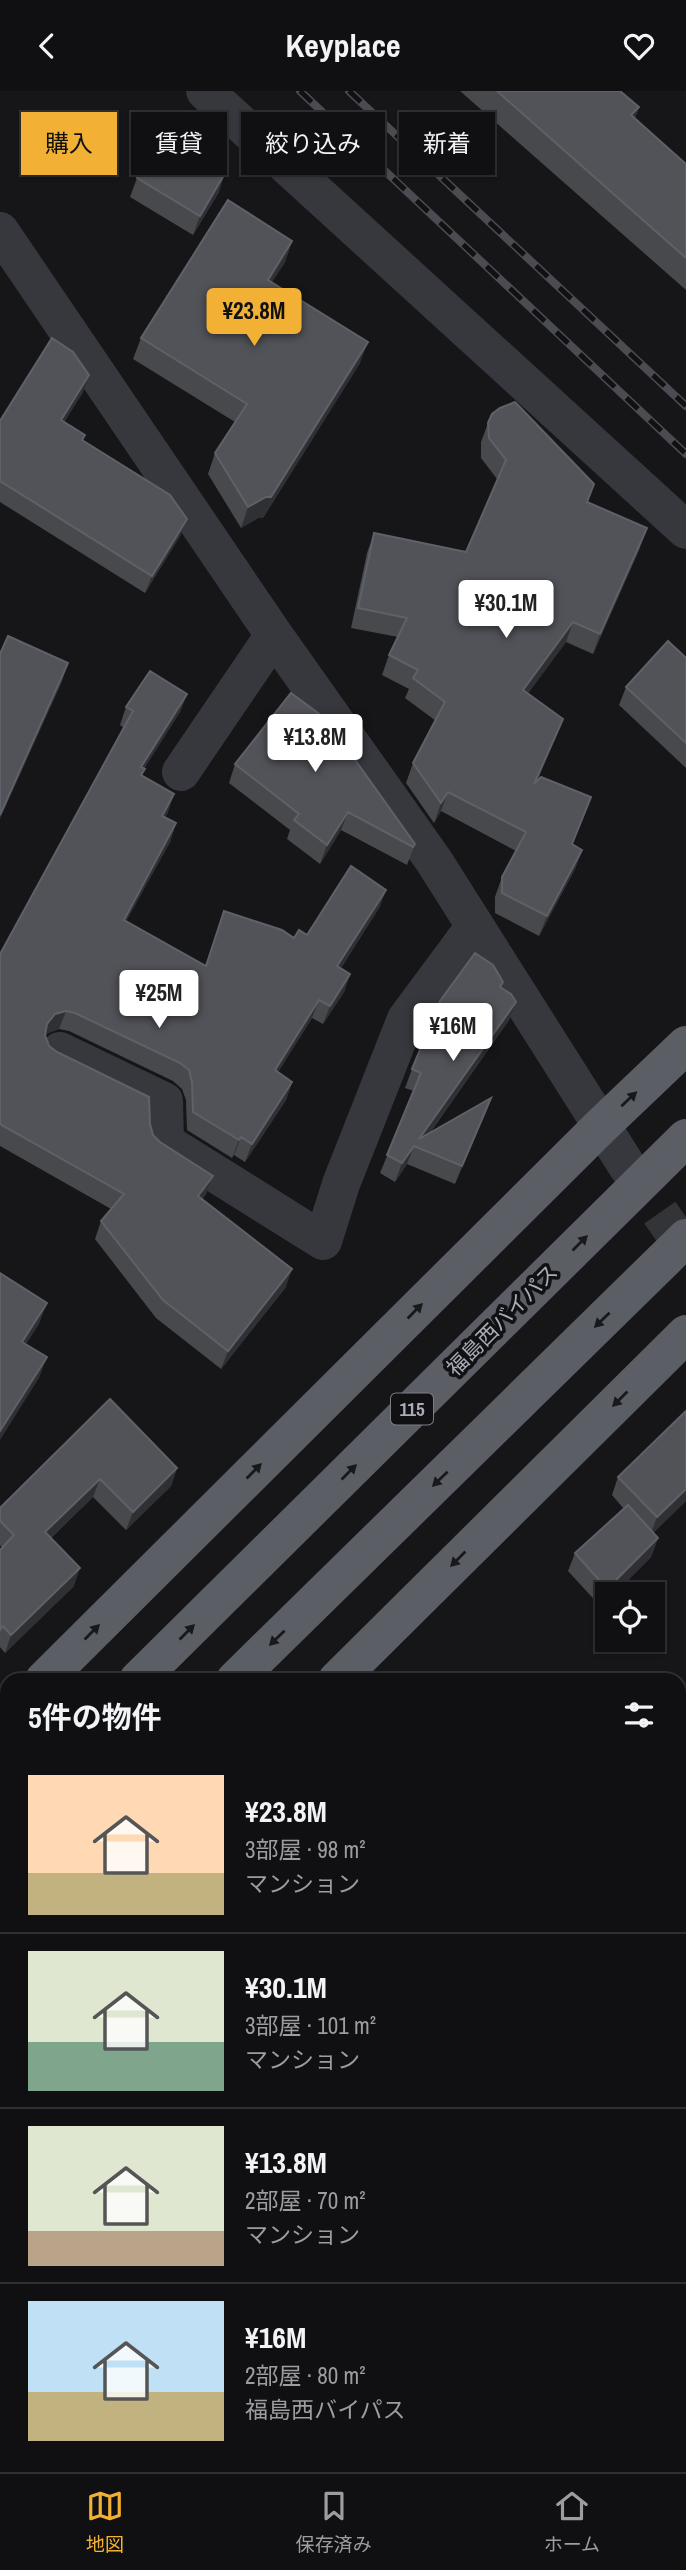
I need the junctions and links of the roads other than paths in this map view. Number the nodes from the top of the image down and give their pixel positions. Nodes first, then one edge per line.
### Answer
1 (205, 91) edge
2 (6, 256) edge
3 (686, 530) edge
4 (274, 635) junction
5 (181, 772) dead end
6 (475, 926) junction
7 (686, 1045) edge
8 (60, 1051) edge
9 (601, 1126) junction
10 (686, 1138) edge
11 (627, 1166) tunnel mouth
12 (686, 1238) edge
13 (686, 1334) edge
14 (51, 1673) edge
15 (145, 1673) edge
16 (242, 1673) edge
17 (344, 1673) edge

1 - 3 street
2 - 4 street
4 - 5 street
4 - 6 street
6 - 8 street
6 - 9 street
9 -> 7 highway
9 - 11 street
14 -> 9 highway
15 -> 10 highway, 福島西バイパス / 115, bridge
12 -> 16 highway, bridge
13 -> 17 highway

